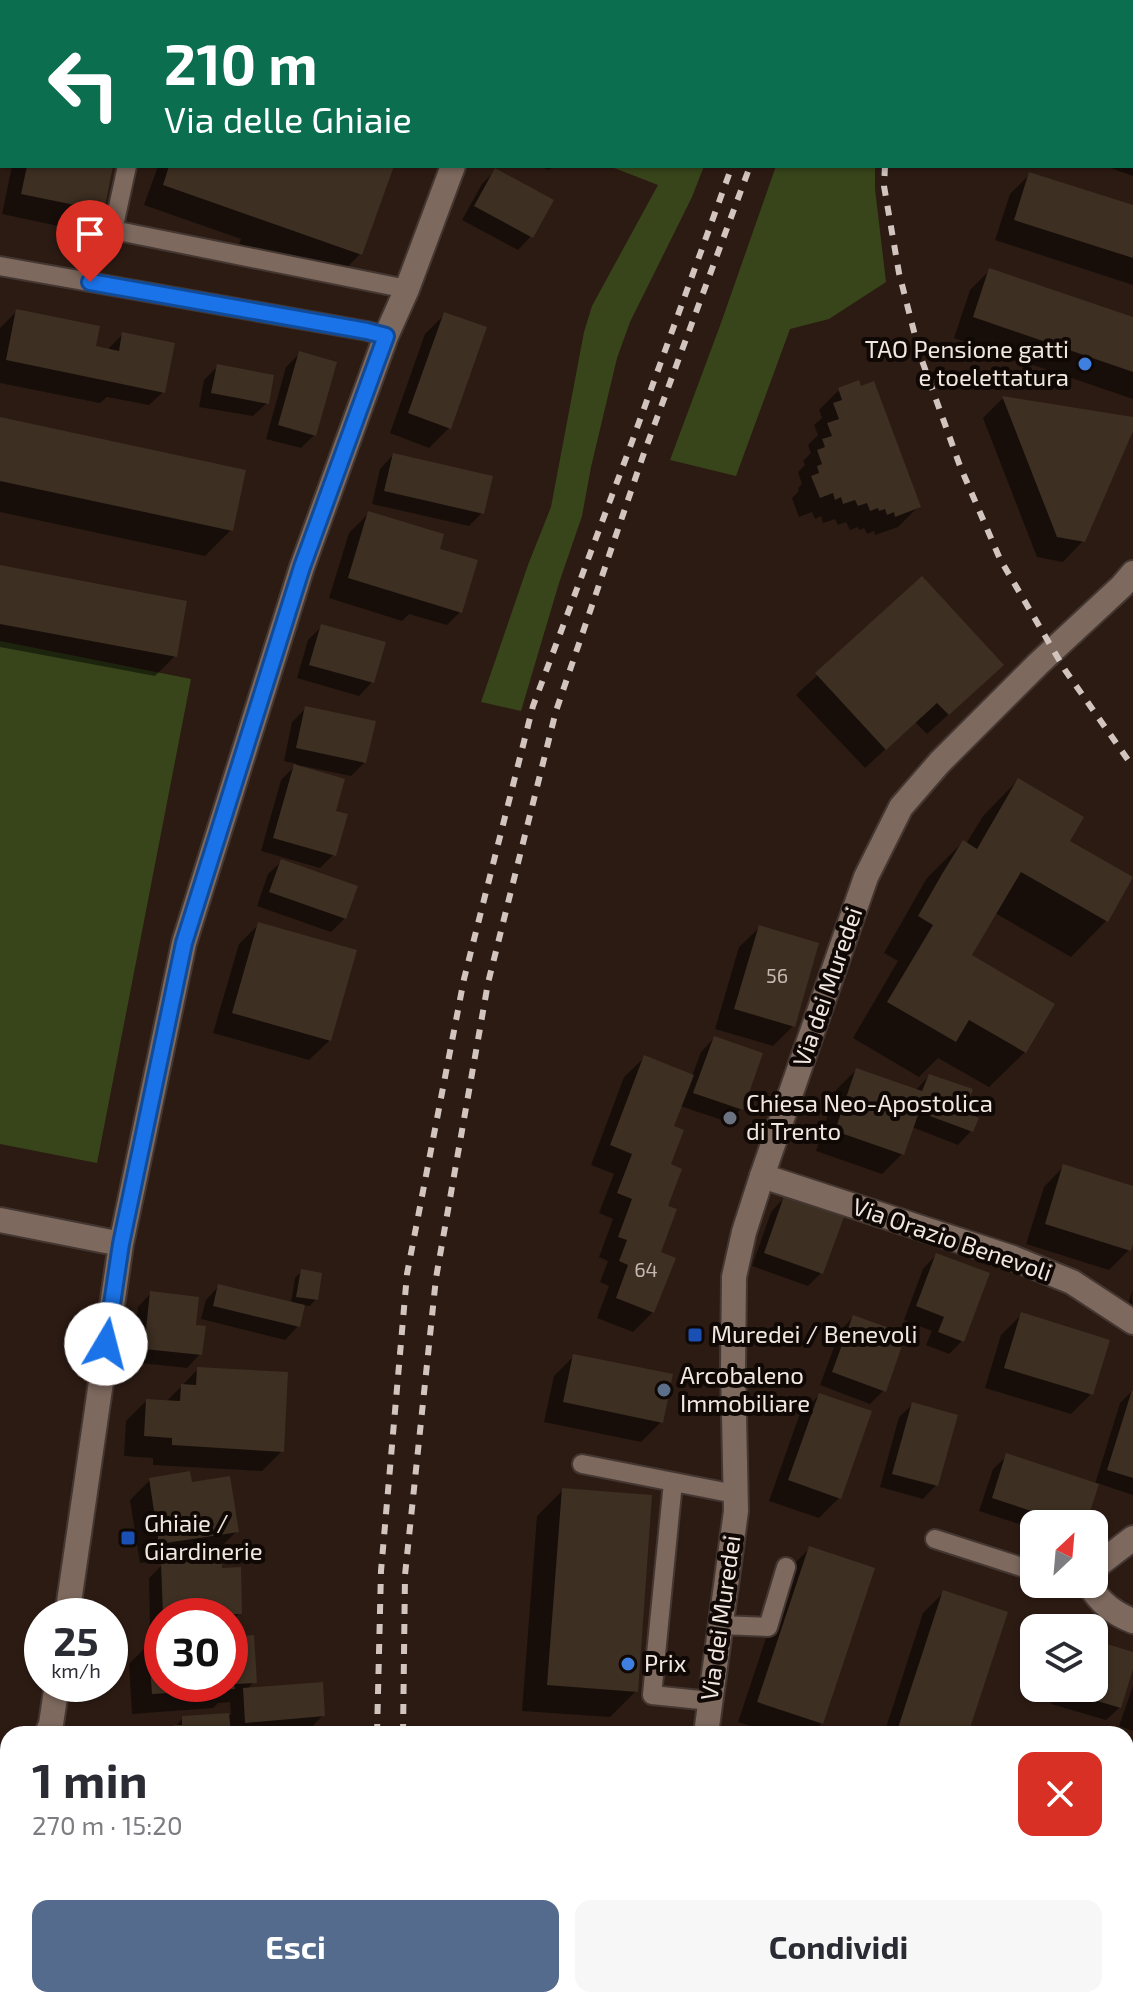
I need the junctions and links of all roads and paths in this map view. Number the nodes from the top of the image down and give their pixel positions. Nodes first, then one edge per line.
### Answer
1 (127, 168) edge
2 (452, 168) edge
3 (0, 266) edge
4 (407, 289) junction
5 (386, 336) junction
6 (1133, 573) edge
7 (762, 1176) junction
8 (0, 1220) edge
9 (121, 1244) junction
10 (1133, 1322) edge
11 (582, 1464) dead end
12 (673, 1482) junction
13 (735, 1494) junction
14 (1133, 1538) edge
15 (935, 1539) dead end
16 (1108, 1557) edge
17 (1020, 1566) edge
18 (786, 1567) dead end
19 (70, 1598) edge
20 (1097, 1598) edge
21 (1133, 1621) edge
22 (721, 1625) junction
23 (710, 1701) junction
24 (54, 1702) edge
25 (51, 1726) edge
26 (707, 1726) edge

1 - 4 lane
2 - 4 street
3 - 5 lane
4 - 5 street
5 - 9 street
6 - 7 street, Via dei Muredei
7 - 10 street, Via Orazio Benevoli
7 - 13 street, Via dei Muredei
8 - 9 street
9 - 19 street
11 - 12 lane
12 - 13 lane
12 - 23 lane
13 - 22 street, Via dei Muredei
14 - 16 street
15 - 17 lane
18 - 22 lane
20 - 21 street
22 - 23 street, Via dei Muredei
23 - 26 street, Via dei Muredei
24 - 25 street

